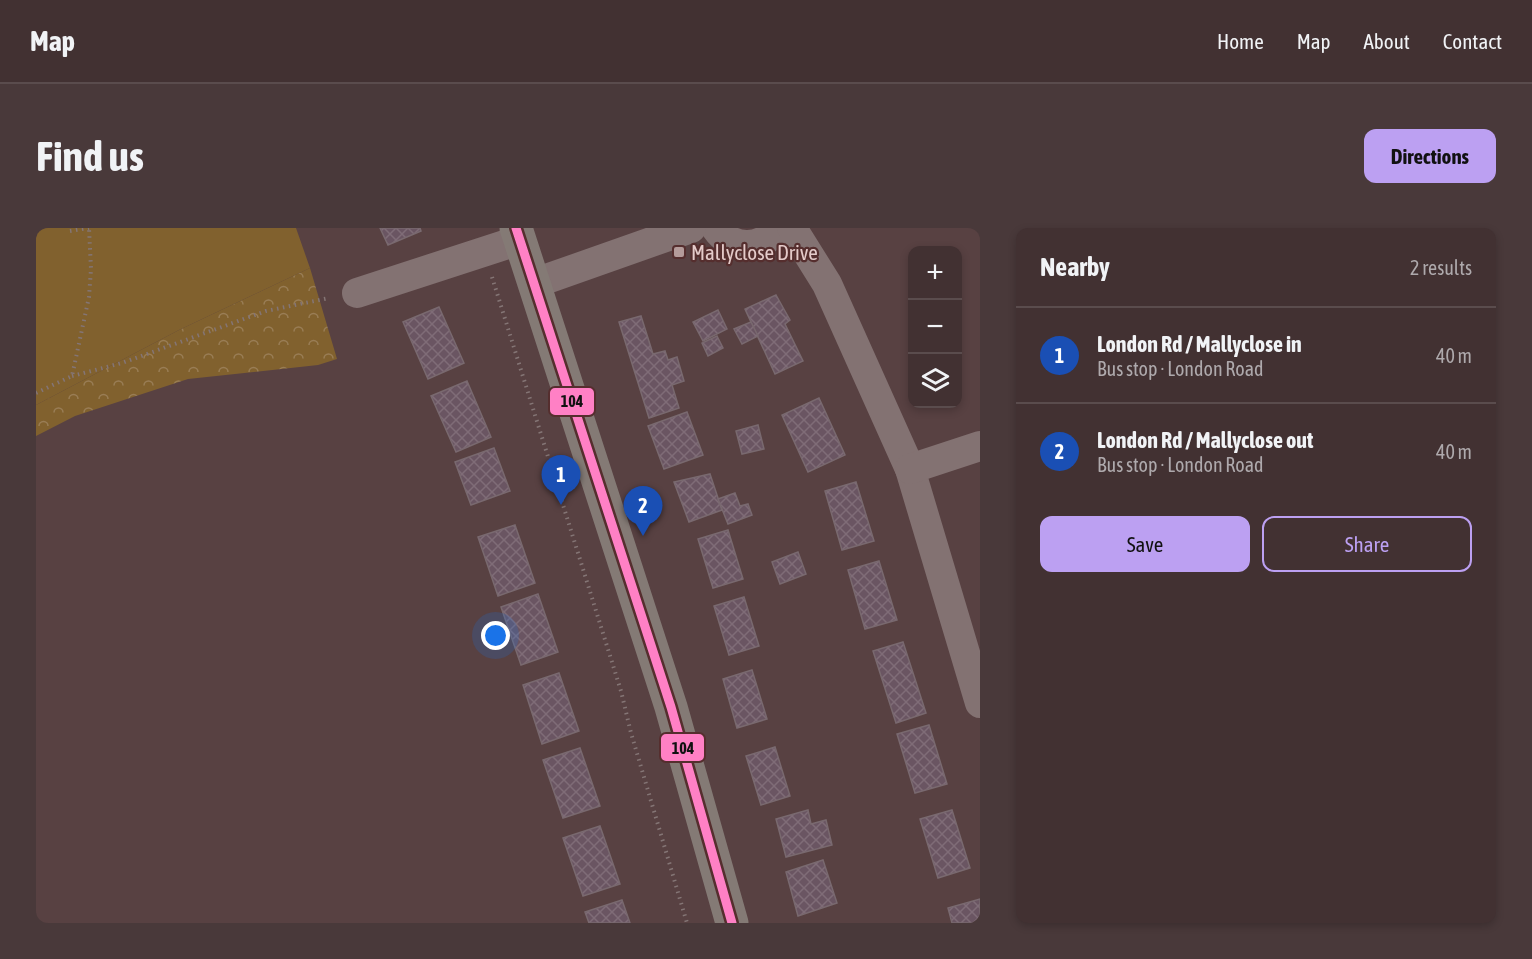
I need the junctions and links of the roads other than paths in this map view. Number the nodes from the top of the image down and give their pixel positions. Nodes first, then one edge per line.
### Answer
1 (690, 228) edge
2 (716, 228) edge
3 (778, 228) edge
4 (792, 228) edge
5 (518, 234) edge
6 (536, 283) junction
7 (357, 293) road end
8 (980, 446) edge
9 (910, 469) junction
10 (980, 703) edge
11 (732, 923) edge

1 - 6 street
2 - 3 street
4 - 9 street
5 - 6 main road
5 - 7 street
6 - 11 main road
8 - 9 street
9 - 10 street

